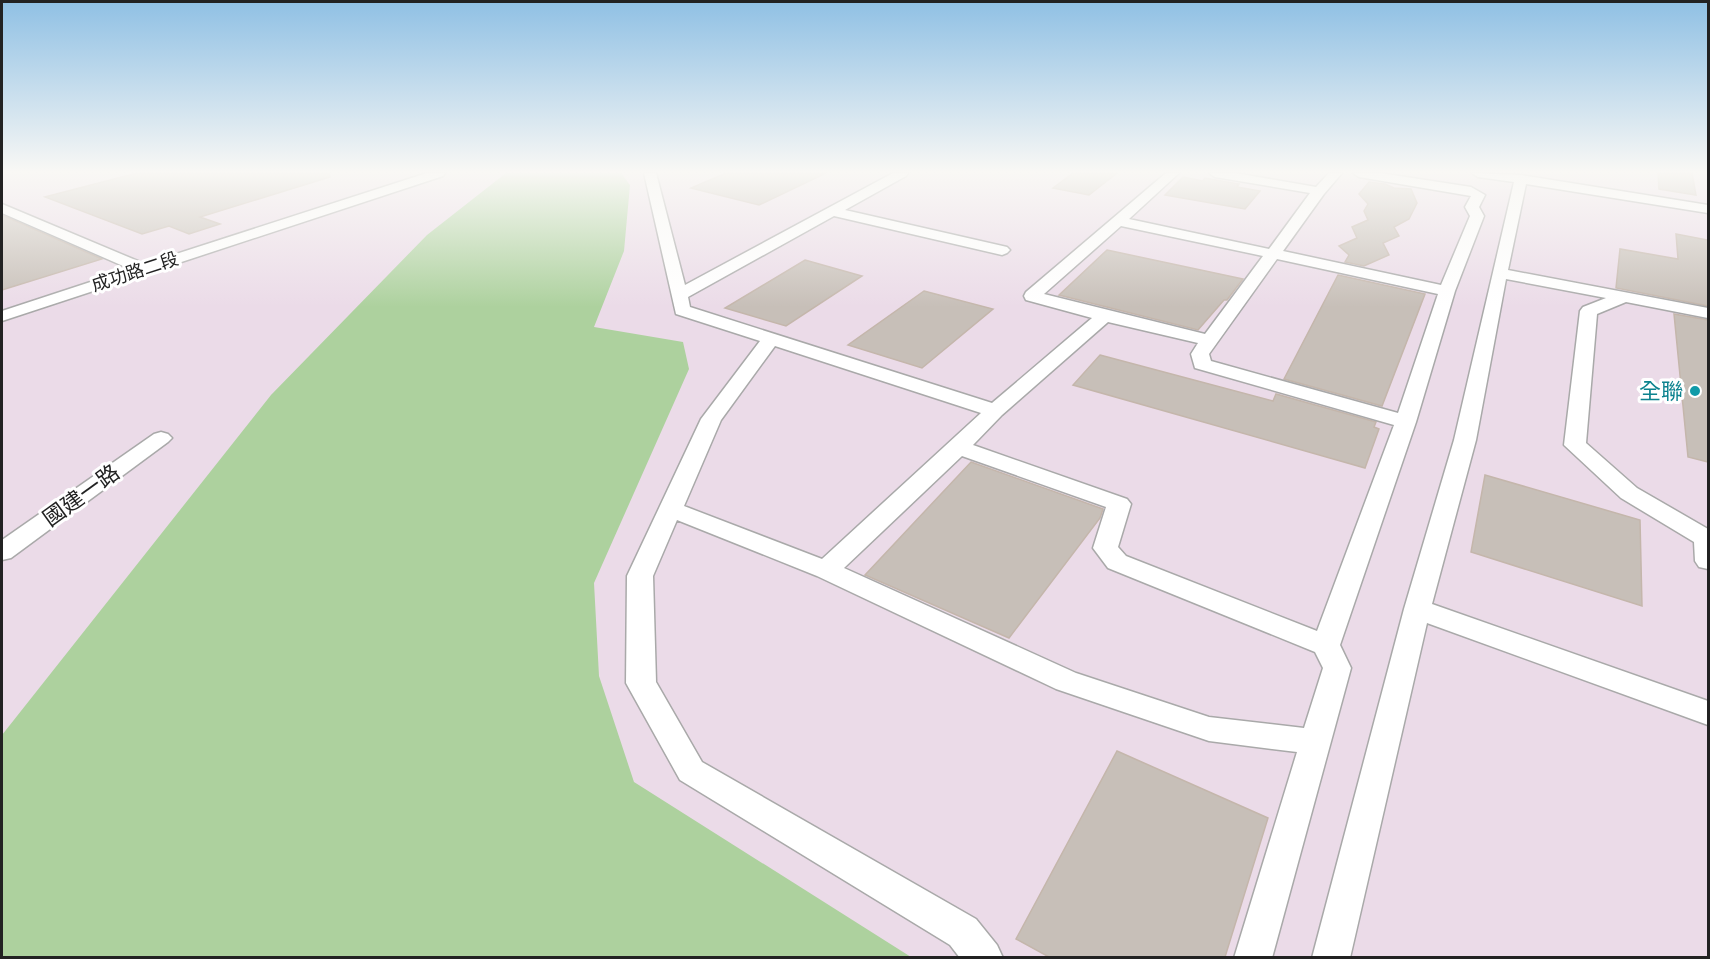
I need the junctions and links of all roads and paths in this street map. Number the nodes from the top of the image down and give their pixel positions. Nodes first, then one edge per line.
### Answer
1 (24, 218) edge
2 (283, 218) edge
3 (295, 218) edge
4 (661, 218) edge
5 (820, 218) edge
6 (861, 218) edge
7 (1123, 218) edge
8 (1299, 218) edge
9 (1476, 218) edge
10 (1508, 218) edge
11 (1119, 221) junction
12 (1002, 250) dead end
13 (1273, 254) junction
14 (137, 267) junction
15 (1499, 273) junction
16 (1447, 291) junction
17 (679, 295) junction
18 (1624, 297) junction
19 (2, 306) edge
20 (1708, 313) edge
21 (2, 316) edge
22 (1105, 316) junction
23 (771, 339) junction
24 (1212, 341) junction
25 (995, 411) junction
26 (1406, 422) junction
27 (160, 438) dead end
28 (959, 447) junction
29 (671, 509) junction
30 (2, 552) edge
31 (1708, 561) edge
32 (826, 570) junction
33 (1417, 609) junction
34 (1326, 645) junction
35 (1708, 713) edge
36 (1317, 742) junction
37 (984, 957) edge
38 (1253, 957) edge
39 (1331, 957) edge

1 - 14 street
2 - 14 street, 成功路二段
3 - 14 street, 成功路二段
4 - 17 street
5 - 17 street
6 - 12 street
7 - 11 street
8 - 13 street
9 - 16 street
10 - 15 street
11 - 13 street
11 - 22 street
13 - 16 street
13 - 24 street
14 - 19 street, 成功路二段
14 - 21 street, 成功路二段
15 - 18 street
15 - 33 street
16 - 26 street
17 - 23 street
18 - 20 street
18 - 31 street
22 - 24 street
22 - 25 street
23 - 25 street
23 - 29 street
24 - 26 street
25 - 28 street
26 - 34 street
27 - 30 street, 國建一路
28 - 32 street
28 - 34 street
29 - 32 street
29 - 37 street
32 - 36 street
33 - 35 street
33 - 39 street
34 - 36 street
36 - 38 street

